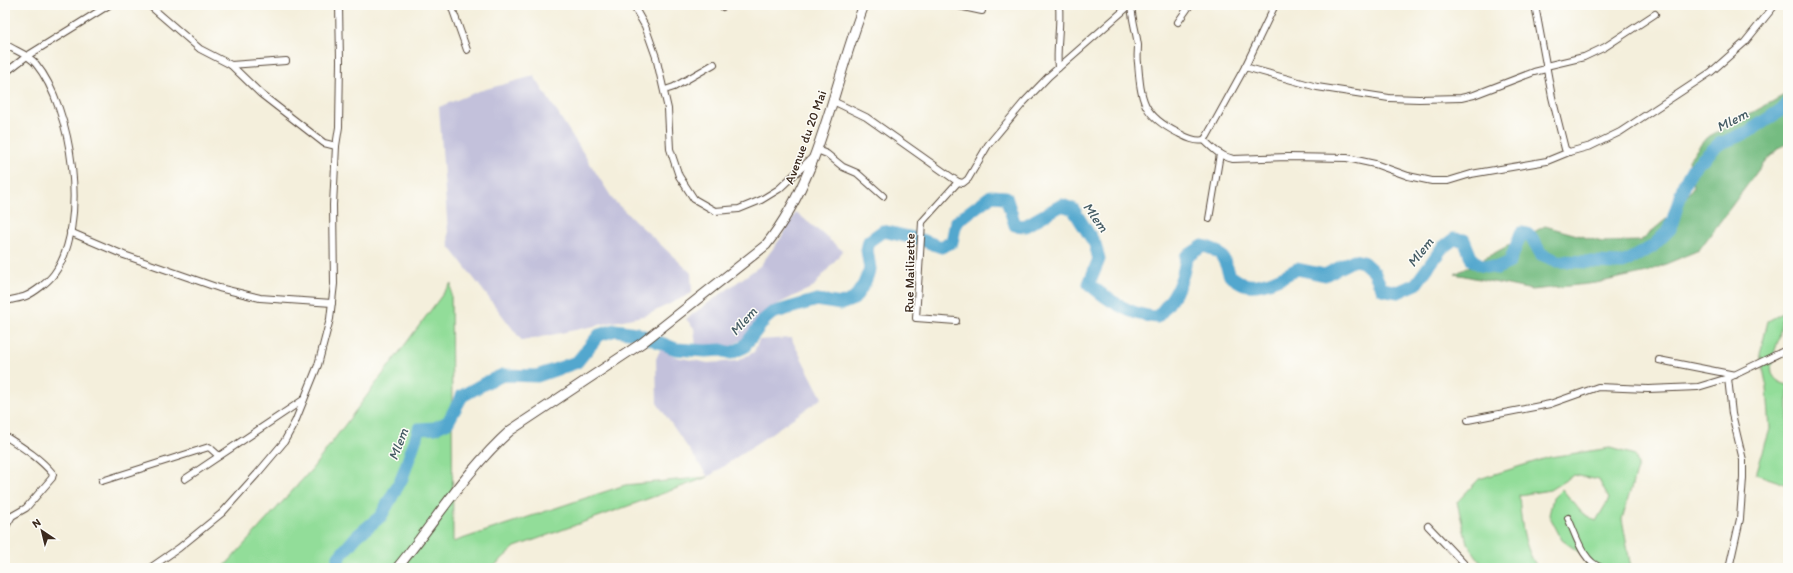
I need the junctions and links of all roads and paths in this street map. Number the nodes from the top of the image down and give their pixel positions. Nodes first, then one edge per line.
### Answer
1 (109, 5) edge
2 (149, 5) edge
3 (339, 5) edge
4 (451, 5) edge
5 (633, 5) edge
6 (864, 5) edge
7 (954, 5) edge
8 (1059, 5) edge
9 (1130, 5) edge
10 (1190, 5) edge
11 (1275, 5) edge
12 (1535, 5) edge
13 (1775, 5) edge
14 (982, 11) dead end
15 (1655, 14) dead end
16 (1178, 22) dead end
17 (5, 44) edge
18 (467, 50) dead end
19 (27, 56) junction
20 (286, 62) dead end
21 (714, 64) dead end
22 (232, 65) junction
23 (1245, 66) junction
24 (1058, 68) junction
25 (1546, 68) junction
26 (5, 73) edge
27 (665, 90) junction
28 (833, 101) junction
29 (1204, 140) junction
30 (336, 146) junction
31 (816, 152) junction
32 (1569, 152) junction
33 (1220, 154) junction
34 (958, 182) junction
35 (883, 196) dead end
36 (1209, 219) dead end
37 (70, 232) junction
38 (5, 302) edge
39 (332, 303) junction
40 (956, 321) dead end
41 (1788, 349) edge
42 (1660, 360) dead end
43 (1734, 375) junction
44 (1728, 378) junction
45 (304, 400) junction
46 (1468, 420) dead end
47 (5, 436) edge
48 (219, 456) junction
49 (185, 479) dead end
50 (102, 481) dead end
51 (1568, 518) dead end
52 (1428, 526) dead end
53 (5, 528) edge
54 (150, 568) edge
55 (396, 568) edge
56 (1468, 568) edge
57 (1602, 568) edge
58 (1728, 568) edge

1 - 19 street
2 - 22 street
3 - 30 street
4 - 18 street
5 - 27 street
6 - 28 main road, Avenue du 20 Mai
7 - 14 street
8 - 24 street
9 - 24 street
9 - 29 street
10 - 16 street
11 - 23 street
12 - 25 street
13 - 32 street
15 - 25 street
17 - 19 street
19 - 26 street
19 - 37 street
20 - 22 street
21 - 27 street
22 - 30 street
23 - 25 street
23 - 29 street
24 - 34 street
25 - 32 street
27 - 31 street
28 - 31 main road, Avenue du 20 Mai
28 - 34 street
29 - 33 street
30 - 39 street
31 - 35 street
31 - 55 main road, Avenue du 20 Mai
32 - 33 street
33 - 36 street
34 - 40 street, Rue Mailizette
37 - 38 street
37 - 39 street
39 - 45 street
41 - 43 street
42 - 43 street
43 - 44 street
44 - 46 street
44 - 58 street
45 - 48 street
45 - 54 street
47 - 53 street
48 - 49 street
48 - 50 street
51 - 57 street
52 - 56 street

